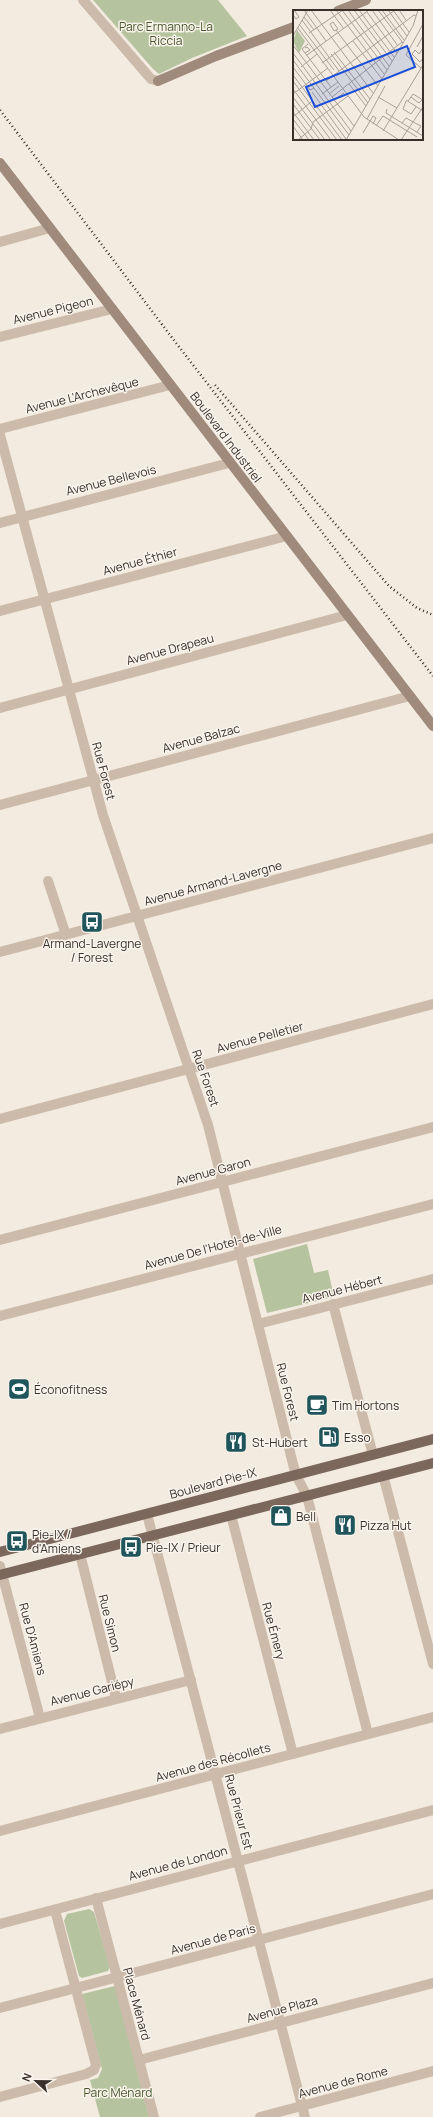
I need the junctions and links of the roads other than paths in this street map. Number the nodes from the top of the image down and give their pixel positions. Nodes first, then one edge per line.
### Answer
1 (83, 0) edge
2 (366, 0) edge
3 (341, 10) edge
4 (293, 27) edge
5 (0, 163) edge
6 (50, 228) junction
7 (0, 242) edge
8 (112, 309) junction
9 (0, 337) edge
10 (170, 385) junction
11 (0, 429) edge
12 (0, 435) edge
13 (230, 463) junction
14 (22, 517) junction
15 (0, 522) edge
16 (287, 536) junction
17 (45, 600) junction
18 (0, 612) edge
19 (347, 615) junction
20 (69, 689) junction
21 (410, 696) junction
22 (0, 708) edge
23 (433, 726) edge
24 (93, 780) junction
25 (0, 805) edge
26 (433, 838) edge
27 (48, 881) dead end
28 (138, 916) junction
29 (66, 935) junction
30 (0, 952) edge
31 (433, 1004) edge
32 (189, 1069) junction
33 (0, 1119) edge
34 (433, 1127) edge
35 (224, 1182) junction
36 (433, 1204) edge
37 (0, 1240) edge
38 (241, 1254) junction
39 (433, 1279) edge
40 (333, 1304) junction
41 (0, 1316) edge
42 (258, 1324) junction
43 (433, 1439) edge
44 (372, 1455) junction
45 (433, 1462) edge
46 (296, 1475) junction
47 (383, 1475) junction
48 (307, 1496) junction
49 (147, 1514) junction
50 (231, 1515) junction
51 (153, 1535) junction
52 (0, 1552) edge
53 (80, 1554) junction
54 (1, 1572) edge
55 (433, 1664) edge
56 (191, 1680) junction
57 (116, 1698) junction
58 (433, 1717) edge
59 (40, 1718) junction
60 (0, 1729) edge
61 (368, 1734) junction
62 (293, 1754) junction
63 (216, 1775) junction
64 (433, 1810) edge
65 (0, 1831) edge
66 (238, 1861) junction
67 (433, 1894) edge
68 (96, 1898) junction
69 (55, 1910) junction
70 (0, 1924) edge
71 (259, 1940) junction
72 (117, 1977) junction
73 (433, 1982) edge
74 (76, 1988) junction
75 (0, 2008) edge
76 (281, 2022) junction
77 (139, 2060) junction
78 (433, 2071) edge
79 (0, 2097) edge
80 (302, 2106) junction
81 (154, 2117) edge
82 (260, 2117) edge
83 (306, 2117) edge

1 - 4 street
2 - 3 street
5 - 6 street, Boulevard Industriel
6 - 7 street
6 - 8 street, Boulevard Industriel
8 - 9 street, Avenue Pigeon
8 - 10 street, Boulevard Industriel
10 - 11 street, Avenue L'Archevêque
10 - 13 street, Boulevard Industriel
12 - 14 street, Rue Forest
13 - 14 street, Avenue Bellevois
13 - 16 street, Boulevard Industriel
14 - 15 street, Avenue Bellevois
14 - 17 street, Rue Forest
16 - 17 street, Avenue Éthier
16 - 19 street, Boulevard Industriel
17 - 18 street, Avenue Éthier
17 - 20 street, Rue Forest
19 - 20 street, Avenue Drapeau
19 - 21 street, Boulevard Industriel
20 - 22 street, Avenue Drapeau
20 - 24 street, Rue Forest
21 - 23 street, Boulevard Industriel
21 - 24 street, Avenue Balzac
24 - 25 street, Avenue Balzac
24 - 28 street, Rue Forest
26 - 28 street, Avenue Armand-Lavergne
27 - 29 street
28 - 29 street, Avenue Armand-Lavergne
28 - 32 street, Rue Forest
29 - 30 street, Avenue Armand-Lavergne
31 - 32 street, Avenue Pelletier
32 - 33 street, Avenue Pelletier
32 - 35 street, Rue Forest
34 - 35 street, Avenue Garon
35 - 37 street, Avenue Garon
35 - 38 street, Rue Forest
36 - 38 street, Avenue De l'Hotel-de-Ville
38 - 41 street, Avenue De l'Hotel-de-Ville
38 - 42 street, Rue Forest
39 - 40 street, Avenue Hébert
40 - 42 street, Avenue Hébert
40 - 44 street
42 - 46 street, Rue Forest
43 - 44 main road, Boulevard Pie-IX
44 - 46 main road, Boulevard Pie-IX
45 - 47 main road
46 - 48 street, Rue Forest
46 - 49 main road, Boulevard Pie-IX
47 - 48 main road
47 - 55 street
48 - 50 main road
48 - 61 street, Rue Forest
49 - 51 street, Rue Prieur Est
49 - 52 main road, Boulevard Pie-IX
50 - 51 main road
50 - 62 street, Rue Émery
51 - 53 main road
51 - 56 street, Rue Prieur Est
53 - 54 main road
53 - 57 street, Rue Simon
54 - 59 street, Rue D'Amiens
56 - 57 street, Avenue Gariépy
56 - 63 street, Rue Prieur Est
57 - 59 street, Avenue Gariépy
58 - 61 street, Avenue des Récollets
59 - 60 street, Avenue Gariépy
61 - 62 street, Avenue des Récollets
62 - 63 street, Avenue des Récollets
63 - 65 street, Avenue des Récollets
63 - 66 street, Rue Prieur Est
64 - 66 street, Avenue de London
66 - 68 street, Avenue de London
66 - 71 street, Rue Prieur Est
67 - 71 street, Avenue de Paris
68 - 69 street, Avenue de London
68 - 72 street, Place Ménard
69 - 70 street, Avenue de London
69 - 74 street
71 - 72 street, Avenue de Paris
71 - 76 street, Rue Prieur Est
72 - 74 street, Avenue de Paris
72 - 77 street, Place Ménard
73 - 76 street, Avenue Plaza
74 - 75 street, Avenue de Paris
74 - 79 street
76 - 77 street, Avenue Plaza
76 - 80 street, Rue Prieur Est
77 - 81 street, Place Ménard
78 - 80 street, Avenue de Rome
80 - 82 street, Avenue de Rome
80 - 83 street, Rue Prieur Est

